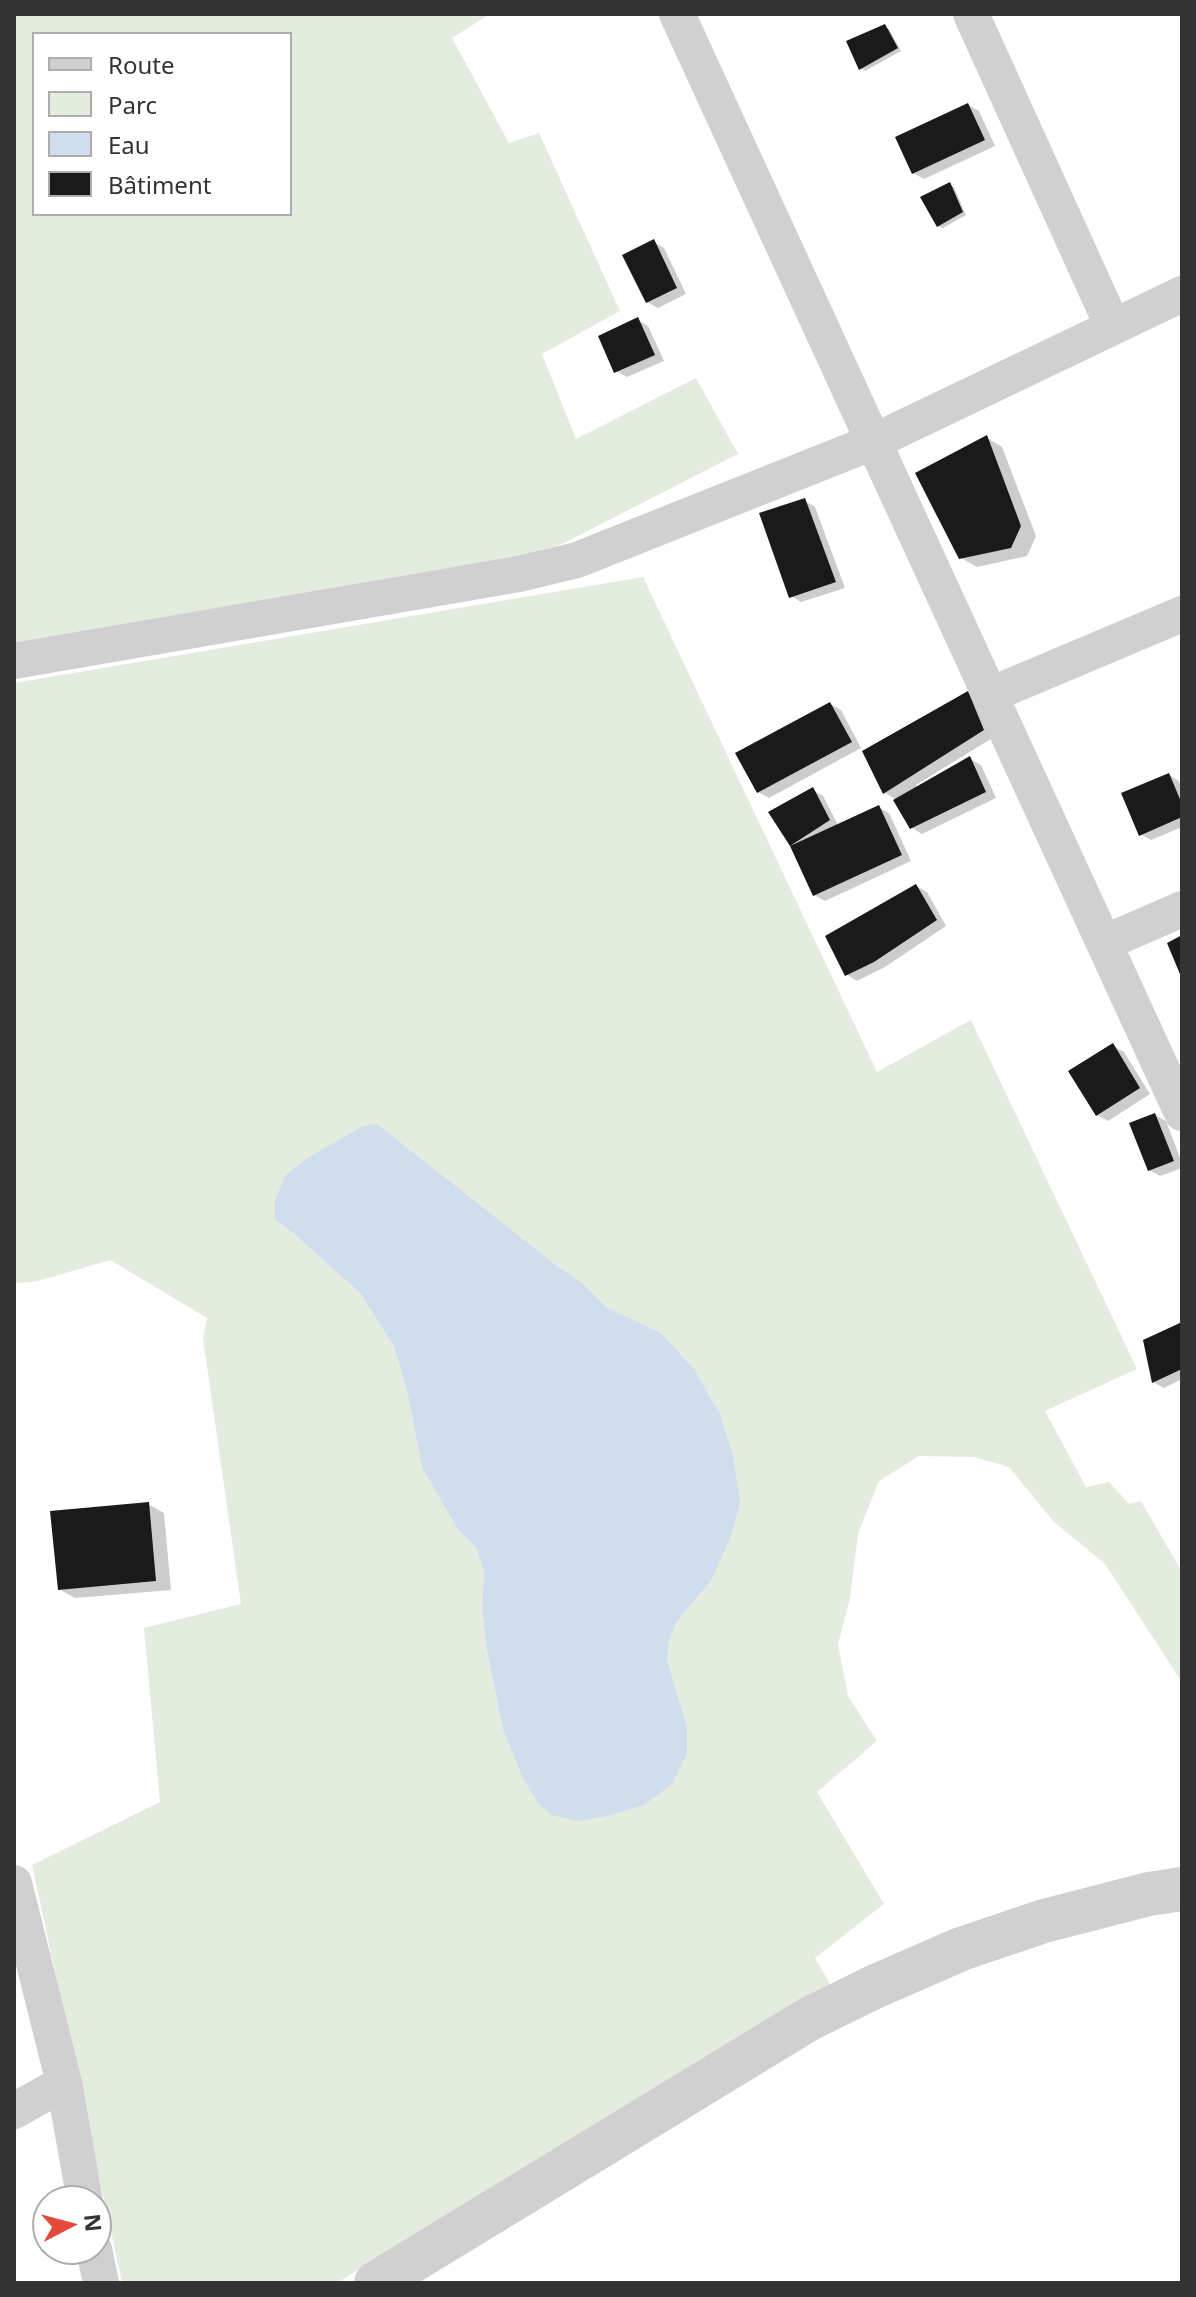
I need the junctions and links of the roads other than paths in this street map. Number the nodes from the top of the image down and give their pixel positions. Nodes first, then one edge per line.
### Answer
1 (677, 14) edge
2 (971, 14) edge
3 (1182, 294) edge
4 (1113, 327) junction
5 (873, 442) junction
6 (1182, 614) edge
7 (14, 661) edge
8 (990, 695) junction
9 (1182, 909) edge
10 (1104, 943) junction
11 (1182, 1113) edge
12 (14, 1883) edge
13 (1182, 1889) edge
14 (64, 2083) junction
15 (14, 2111) edge
16 (82, 2185) edge
17 (376, 2283) edge

1 - 5 street
2 - 4 street
3 - 4 street
4 - 5 street
5 - 7 street
5 - 8 street
6 - 8 street
8 - 10 street
9 - 10 street
10 - 11 street
12 - 14 street
13 - 17 street
14 - 15 street
14 - 16 street

